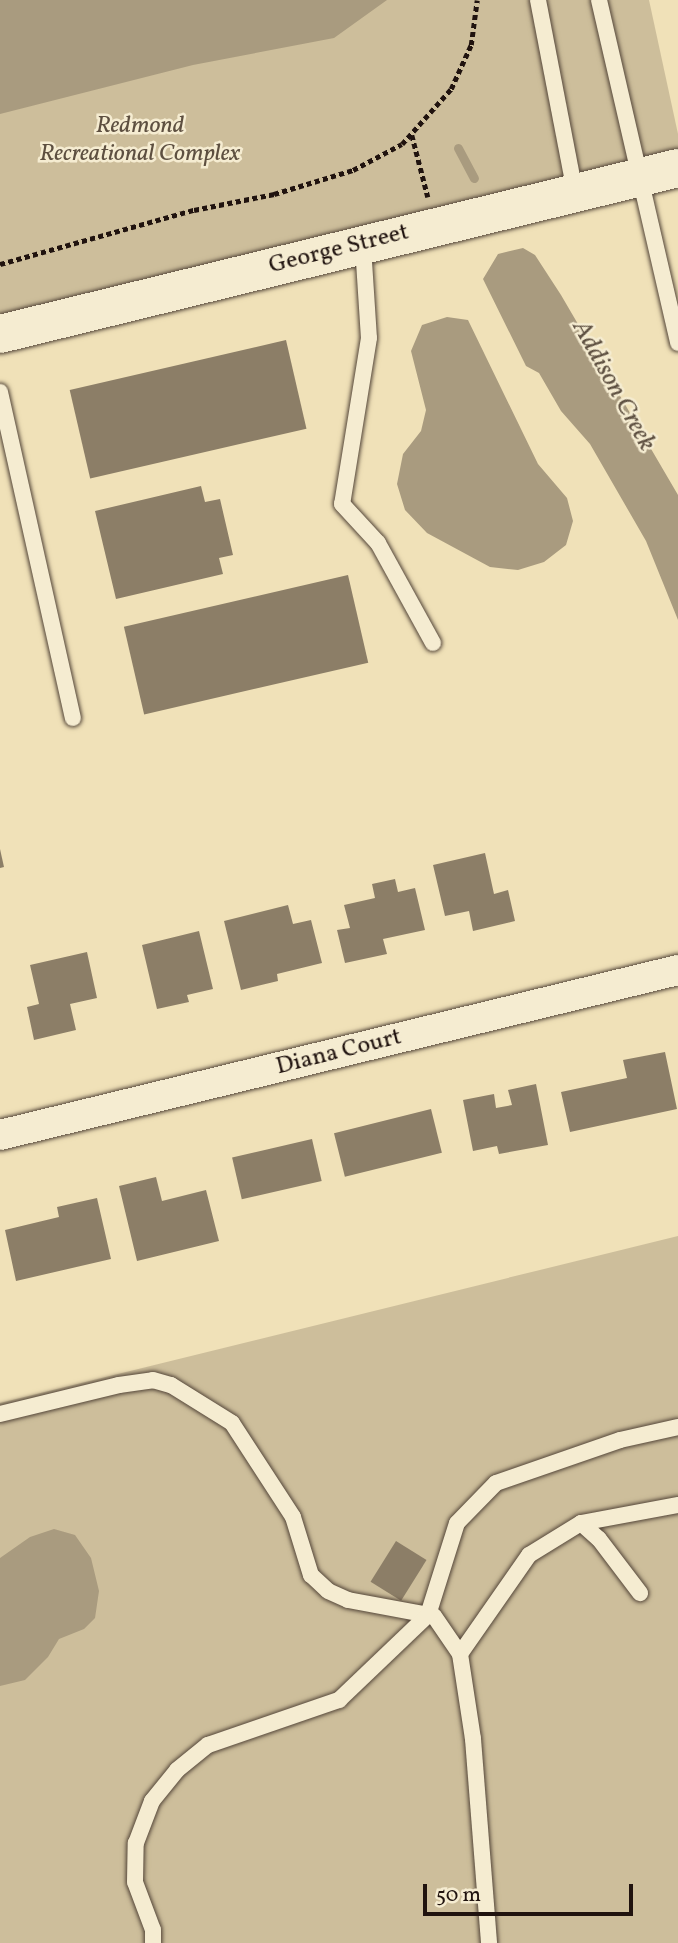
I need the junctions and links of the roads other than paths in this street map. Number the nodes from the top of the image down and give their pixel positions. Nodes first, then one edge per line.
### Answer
1 (538, 0) edge
2 (598, 0) edge
3 (660, 172) edge
4 (575, 192) junction
5 (363, 244) junction
6 (0, 334) edge
7 (678, 343) edge
8 (0, 392) edge
9 (433, 643) dead end
10 (73, 718) dead end
11 (678, 970) edge
12 (0, 1135) edge
13 (0, 1414) edge
14 (678, 1427) edge
15 (678, 1505) edge
16 (581, 1523) junction
17 (639, 1593) dead end
18 (428, 1615) junction
19 (460, 1654) junction
20 (153, 1943) edge
21 (489, 1943) edge

1 - 4 lane
2 - 3 lane
3 - 4 street, George Street
3 - 7 lane
4 - 5 street, George Street
5 - 6 street, George Street
5 - 9 lane
8 - 10 lane
11 - 12 street, Diana Court
13 - 18 lane
14 - 18 lane
15 - 16 lane
16 - 17 lane
16 - 19 lane
18 - 19 lane
18 - 20 lane
19 - 21 lane

